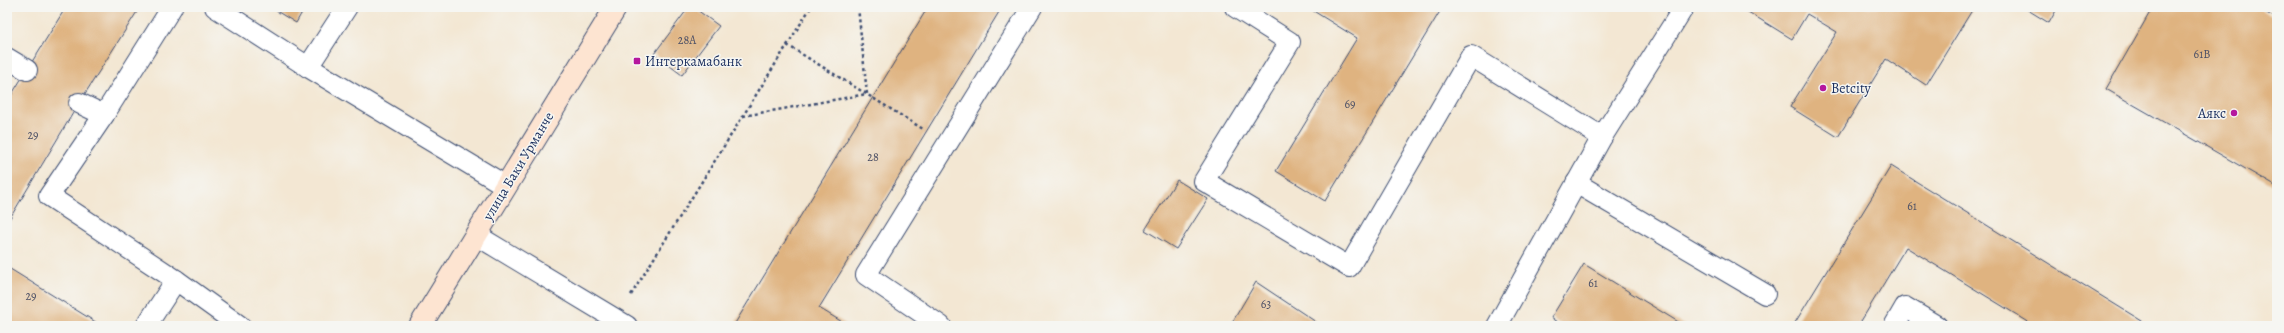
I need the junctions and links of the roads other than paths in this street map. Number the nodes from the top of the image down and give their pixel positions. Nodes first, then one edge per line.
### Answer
1 (172, 7) edge
2 (215, 7) edge
3 (347, 7) edge
4 (616, 7) edge
5 (1032, 7) edge
6 (1235, 7) edge
7 (1684, 7) edge
8 (7, 58) edge
9 (308, 67) junction
10 (27, 70) dead end
11 (79, 103) dead end
12 (104, 115) junction
13 (1602, 137) junction
14 (1576, 183) junction
15 (506, 186) junction
16 (476, 235) junction
17 (176, 280) junction
18 (1765, 294) dead end
19 (622, 323) edge
20 (146, 326) edge
21 (240, 326) edge
22 (420, 326) edge
23 (941, 326) edge
24 (1497, 326) edge
25 (1894, 326) edge
26 (1937, 326) edge

1 - 12 lane
2 - 9 lane
3 - 9 lane
4 - 15 street, улица Баки Урманче
5 - 23 lane
6 - 13 lane
7 - 13 lane
8 - 10 lane
9 - 15 lane
11 - 12 lane
12 - 17 lane
13 - 14 lane
14 - 18 lane
14 - 24 lane
15 - 16 street, улица Баки Урманче
16 - 19 lane
16 - 22 street, улица Баки Урманче
17 - 20 lane
17 - 21 lane
25 - 26 lane

